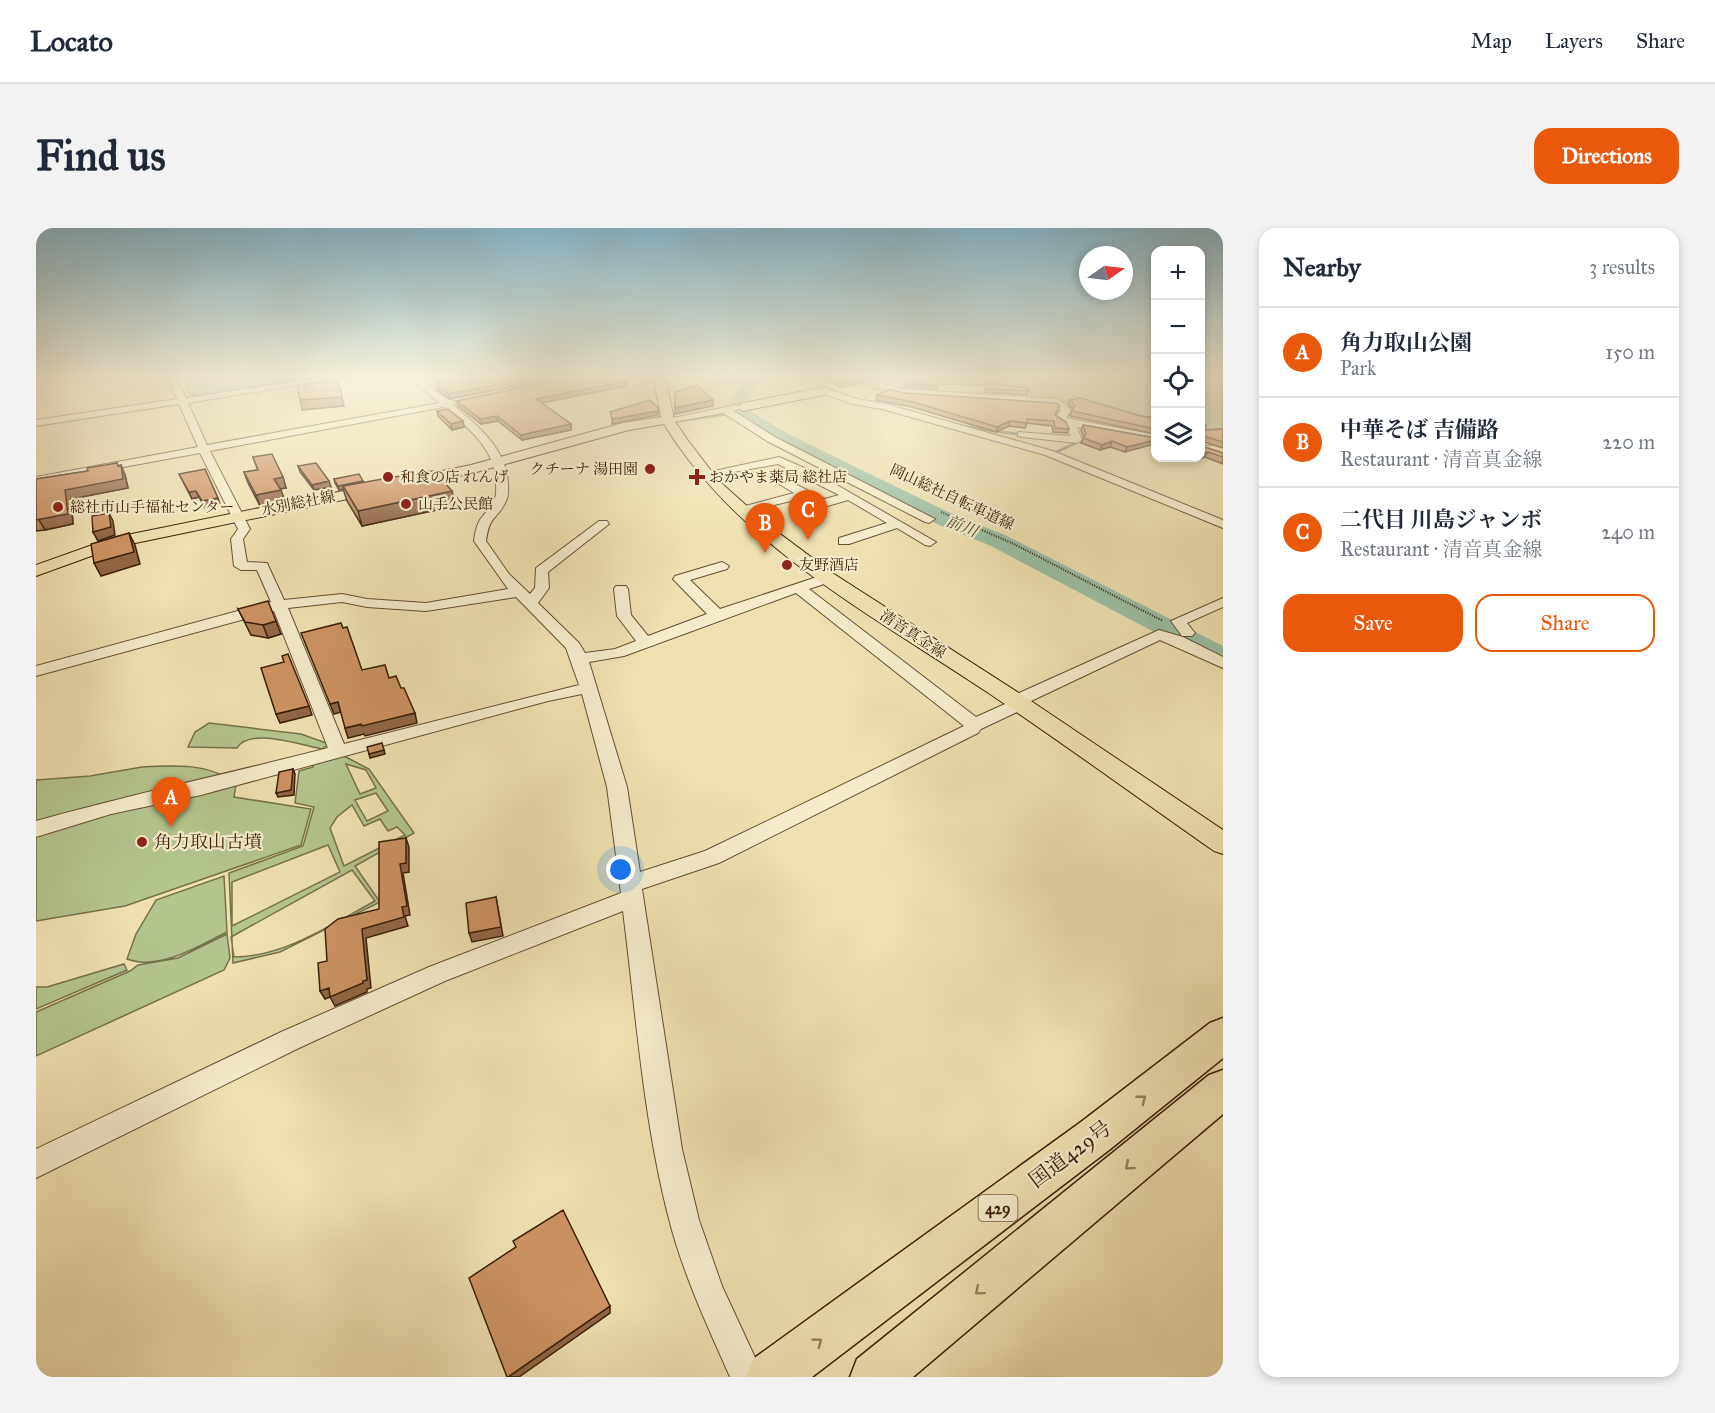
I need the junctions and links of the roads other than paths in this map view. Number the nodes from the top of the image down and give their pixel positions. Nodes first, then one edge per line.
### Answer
1 (195, 430) edge
2 (310, 430) edge
3 (472, 430) edge
4 (615, 430) edge
5 (675, 430) edge
6 (764, 430) edge
7 (963, 430) edge
8 (1001, 430) edge
9 (1073, 430) edge
10 (1108, 430) edge
11 (1151, 437) edge
12 (1223, 441) edge
13 (1205, 443) edge
14 (1205, 446) edge
15 (204, 449) junction
16 (800, 453) junction
17 (1221, 453) edge
18 (779, 460) junction
19 (498, 462) junction
20 (706, 474) junction
21 (775, 477) dead end
22 (36, 480) edge
23 (804, 494) junction
24 (846, 496) junction
25 (742, 511) junction
26 (237, 515) junction
27 (933, 515) road end
28 (603, 524) dead end
29 (897, 524) junction
30 (1223, 524) edge
31 (844, 541) dead end
32 (930, 542) dead end
33 (722, 566) dead end
34 (36, 571) edge
35 (828, 578) junction
36 (798, 588) junction
37 (621, 589) dead end
38 (518, 592) junction
39 (531, 602) junction
40 (1223, 602) edge
41 (278, 605) junction
42 (717, 615) junction
43 (1187, 633) road end
44 (646, 643) junction
45 (579, 659) junction
46 (1223, 663) edge
47 (36, 670) edge
48 (588, 688) junction
49 (1017, 702) junction
50 (974, 725) junction
51 (338, 751) junction
52 (36, 829) edge
53 (1223, 844) edge
54 (631, 891) junction
55 (1223, 1035) edge
56 (1223, 1089) edge
57 (36, 1164) edge
58 (747, 1377) edge
59 (771, 1377) edge
60 (875, 1377) edge

1 - 15 street
2 - 15 street
3 - 19 street
4 - 19 main road, 水別総社線
5 - 20 main road, 清音真金線
6 - 16 street
7 - 30 street
8 - 9 street
10 - 11 street
12 - 13 street
14 - 17 street
15 - 22 street
15 - 26 street
16 - 18 street
16 - 27 street
18 - 20 street
18 - 24 street
19 - 26 main road, 水別総社線
19 - 38 street
20 - 25 main road, 清音真金線
21 - 23 street
23 - 24 street
23 - 25 street
24 - 29 street
25 - 35 main road, 清音真金線
26 - 34 main road, 水別総社線
26 - 41 street
28 - 39 street
29 - 31 street
29 - 32 street
33 - 42 street
35 - 36 street
35 - 49 main road, 清音真金線
36 - 42 street
36 - 50 street
37 - 44 street
38 - 39 street
38 - 41 street
39 - 45 street
40 - 43 street
41 - 47 street
41 - 51 street
42 - 44 street
44 - 45 street
45 - 48 street
46 - 49 street
48 - 51 street
48 - 54 street
49 - 50 street
49 - 53 main road, 清音真金線
50 - 54 street
51 - 52 street
54 - 57 street
54 - 58 street
59 -> 55 highway, 国道429号 / 429
56 -> 60 highway

